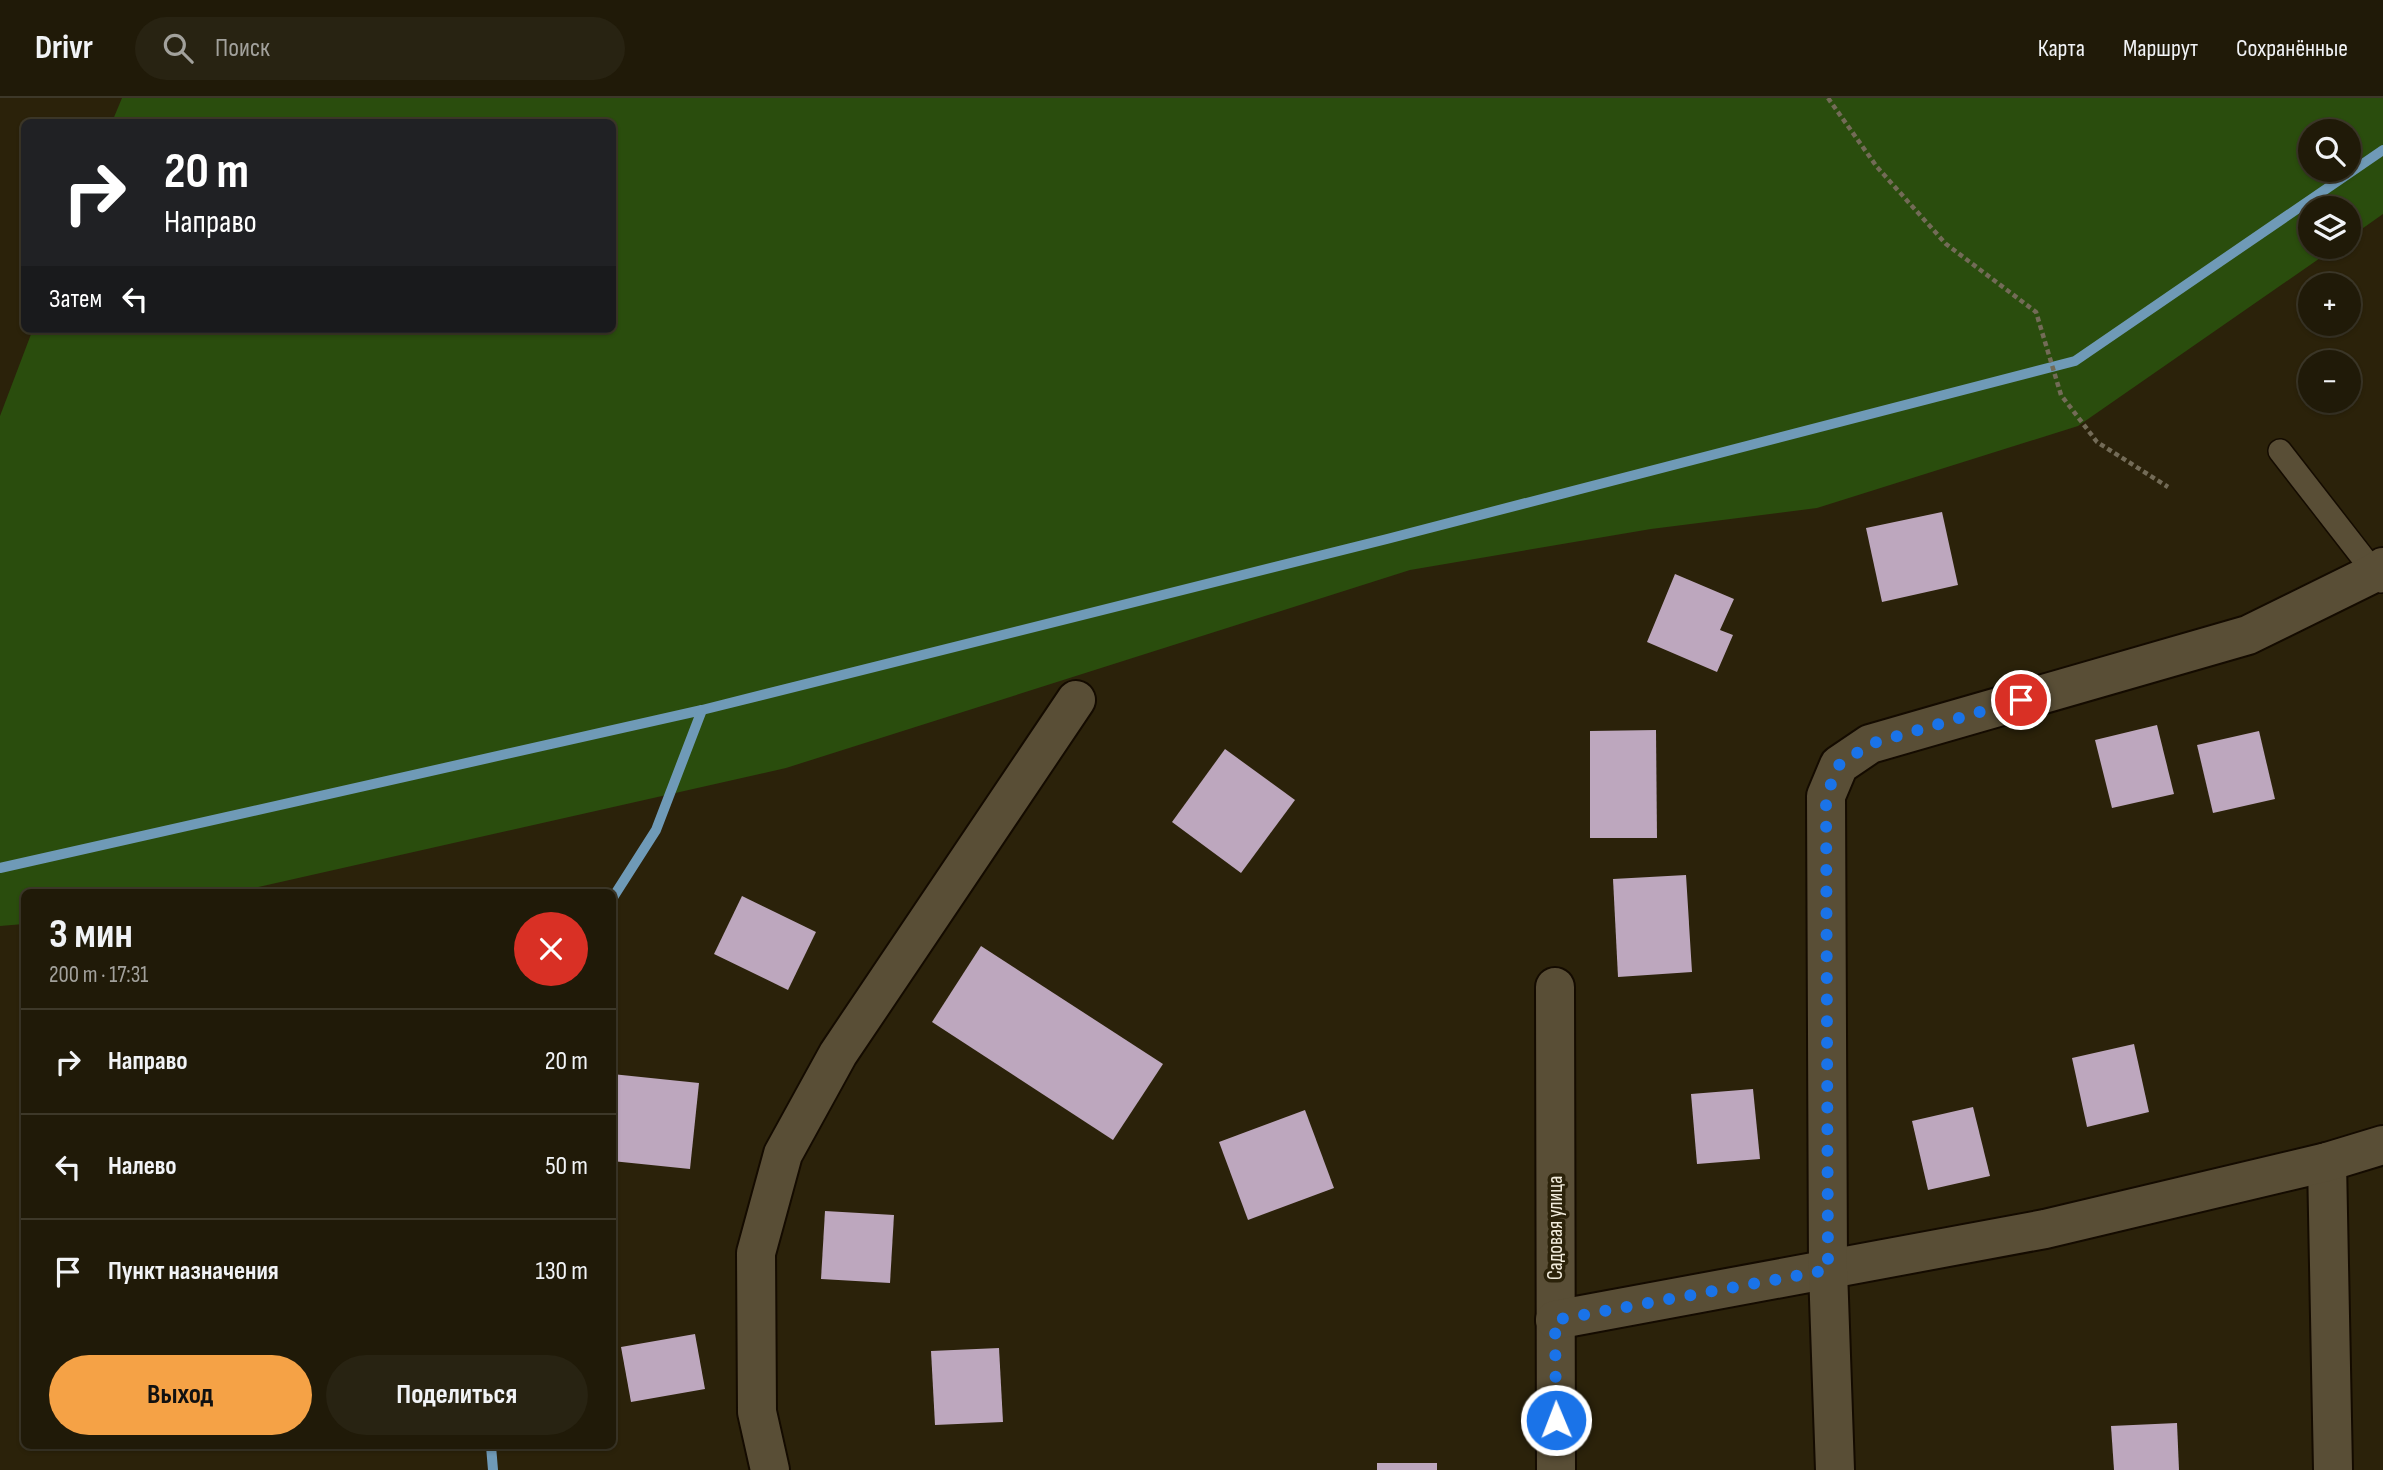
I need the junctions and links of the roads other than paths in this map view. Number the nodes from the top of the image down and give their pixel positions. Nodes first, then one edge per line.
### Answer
1 (2280, 451) dead end
2 (2380, 575) edge
3 (1076, 700) dead end
4 (1555, 987) dead end
5 (2383, 1145) edge
6 (2327, 1162) junction
7 (1828, 1270) junction
8 (1555, 1320) junction
9 (770, 1470) edge
10 (1556, 1470) edge
11 (1835, 1470) edge
12 (2333, 1470) edge

1 - 2 lane
2 - 7 street
3 - 9 street
4 - 8 street, Садовая улица
5 - 6 street
6 - 7 street
6 - 12 street
7 - 8 street
7 - 11 street
8 - 10 street, Садовая улица

